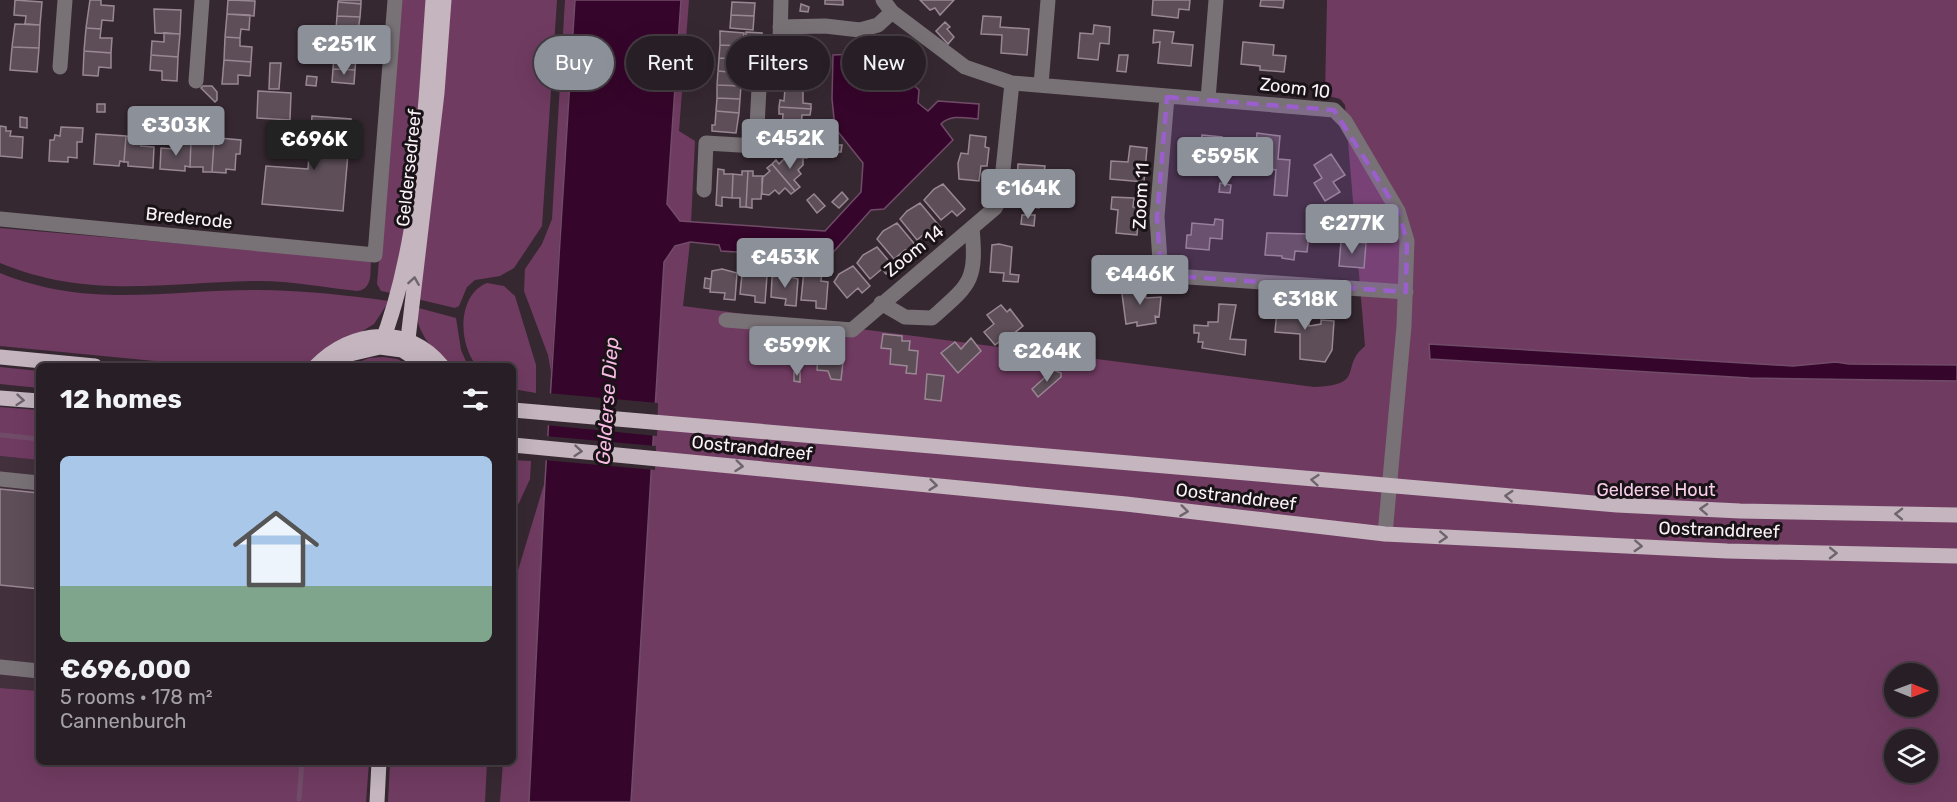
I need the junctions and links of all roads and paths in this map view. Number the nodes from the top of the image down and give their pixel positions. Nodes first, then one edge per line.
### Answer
1 (65, 0) edge
2 (202, 0) edge
3 (395, 0) edge
4 (433, 0) edge
5 (444, 0) edge
6 (781, 0) edge
7 (1048, 0) edge
8 (1216, 0) edge
9 (888, 6) edge
10 (780, 27) junction
11 (60, 67) dead end
12 (196, 81) dead end
13 (1011, 83) junction
14 (1041, 85) junction
15 (1167, 97) junction
16 (1208, 99) junction
17 (704, 190) dead end
18 (0, 219) edge
19 (972, 228) junction
20 (1406, 292) junction
21 (881, 303) junction
22 (726, 320) dead end
23 (408, 339) junction
24 (383, 341) junction
25 (0, 357) edge
26 (63, 363) edge
27 (320, 363) edge
28 (337, 363) edge
29 (422, 363) edge
30 (439, 363) edge
31 (0, 398) edge
32 (36, 401) edge
33 (517, 410) edge
34 (516, 445) edge
35 (0, 479) edge
36 (36, 483) edge
37 (1389, 487) junction
38 (1957, 515) edge
39 (1384, 534) junction
40 (1957, 556) edge
41 (0, 668) edge
42 (36, 671) edge
43 (379, 765) edge
44 (377, 802) edge

1 - 11 street
2 - 12 street
3 - 18 street, Brederode
4 - 24 main road, Geldersedreef
23 -> 5 main road, Geldersedreef
6 - 10 street
7 - 14 street
8 - 16 street
9 - 10 street
9 - 13 street, Zoom 10
10 - 17 street
13 - 14 street, Zoom 10
13 - 19 street, Zoom 14
14 - 15 street, Zoom 10
15 - 16 street, Zoom 10
15 - 20 street, Zoom 11
16 - 20 street, Zoom 10
19 - 21 street, Zoom 14
19 - 21 street, Zoom 14
20 - 37 street, Zoom 10
21 - 22 street, Zoom 14
23 - 24 main road
23 - 30 main road
24 - 27 main road
24 - 28 main road
24 - 29 main road
25 - 26 main road
31 -> 32 main road
37 -> 33 main road, Oostranddreef
34 -> 39 main road, Oostranddreef
35 - 36 street
38 -> 37 main road, Oostranddreef
37 - 39 street, Zoom 10
39 -> 40 main road, Oostranddreef
41 - 42 street
43 - 44 main road

